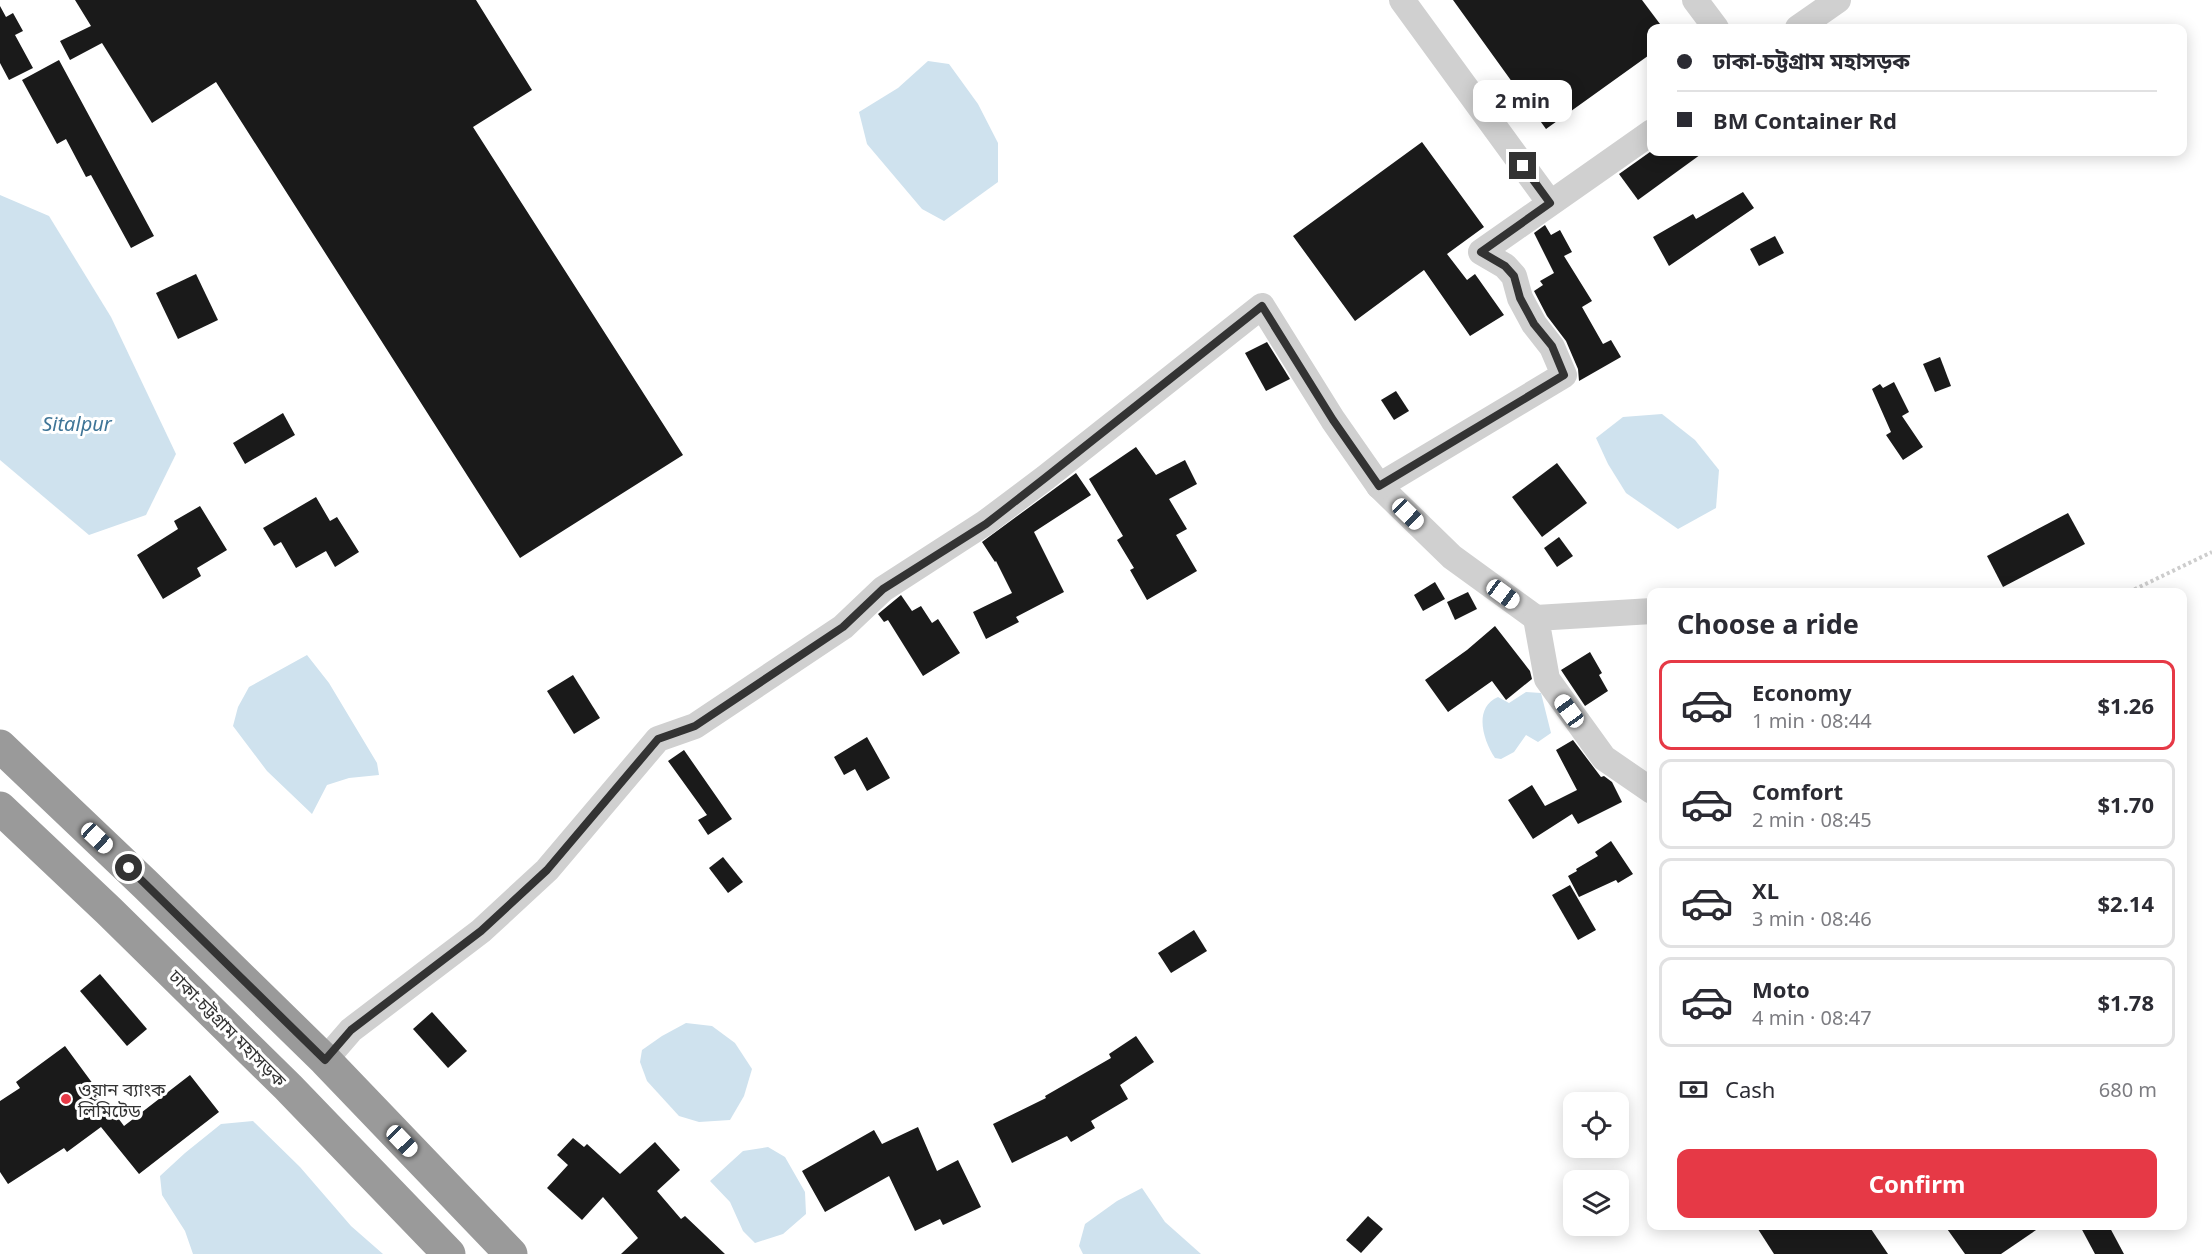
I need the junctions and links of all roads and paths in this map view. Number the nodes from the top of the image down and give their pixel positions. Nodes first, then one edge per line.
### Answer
1 (1402, 0) edge
2 (1695, 0) edge
3 (1838, 0) edge
4 (1713, 24) edge
5 (1804, 24) edge
6 (1647, 135) edge
7 (1550, 203) junction
8 (1379, 486) junction
9 (2212, 552) edge
10 (2137, 588) edge
11 (1647, 611) edge
12 (1536, 618) junction
13 (0, 746) edge
14 (1647, 788) edge
15 (0, 808) edge
16 (325, 1060) junction
17 (448, 1254) edge
18 (511, 1254) edge

1 - 7 street
2 - 4 street
3 - 5 street
6 - 7 street
7 - 8 street
8 - 12 street
8 - 16 street
9 - 10 path
11 - 12 street
12 - 14 street
13 - 16 highway
15 - 17 highway, ঢাকা-চট্টগ্রাম মহাসড়ক
16 - 18 highway

